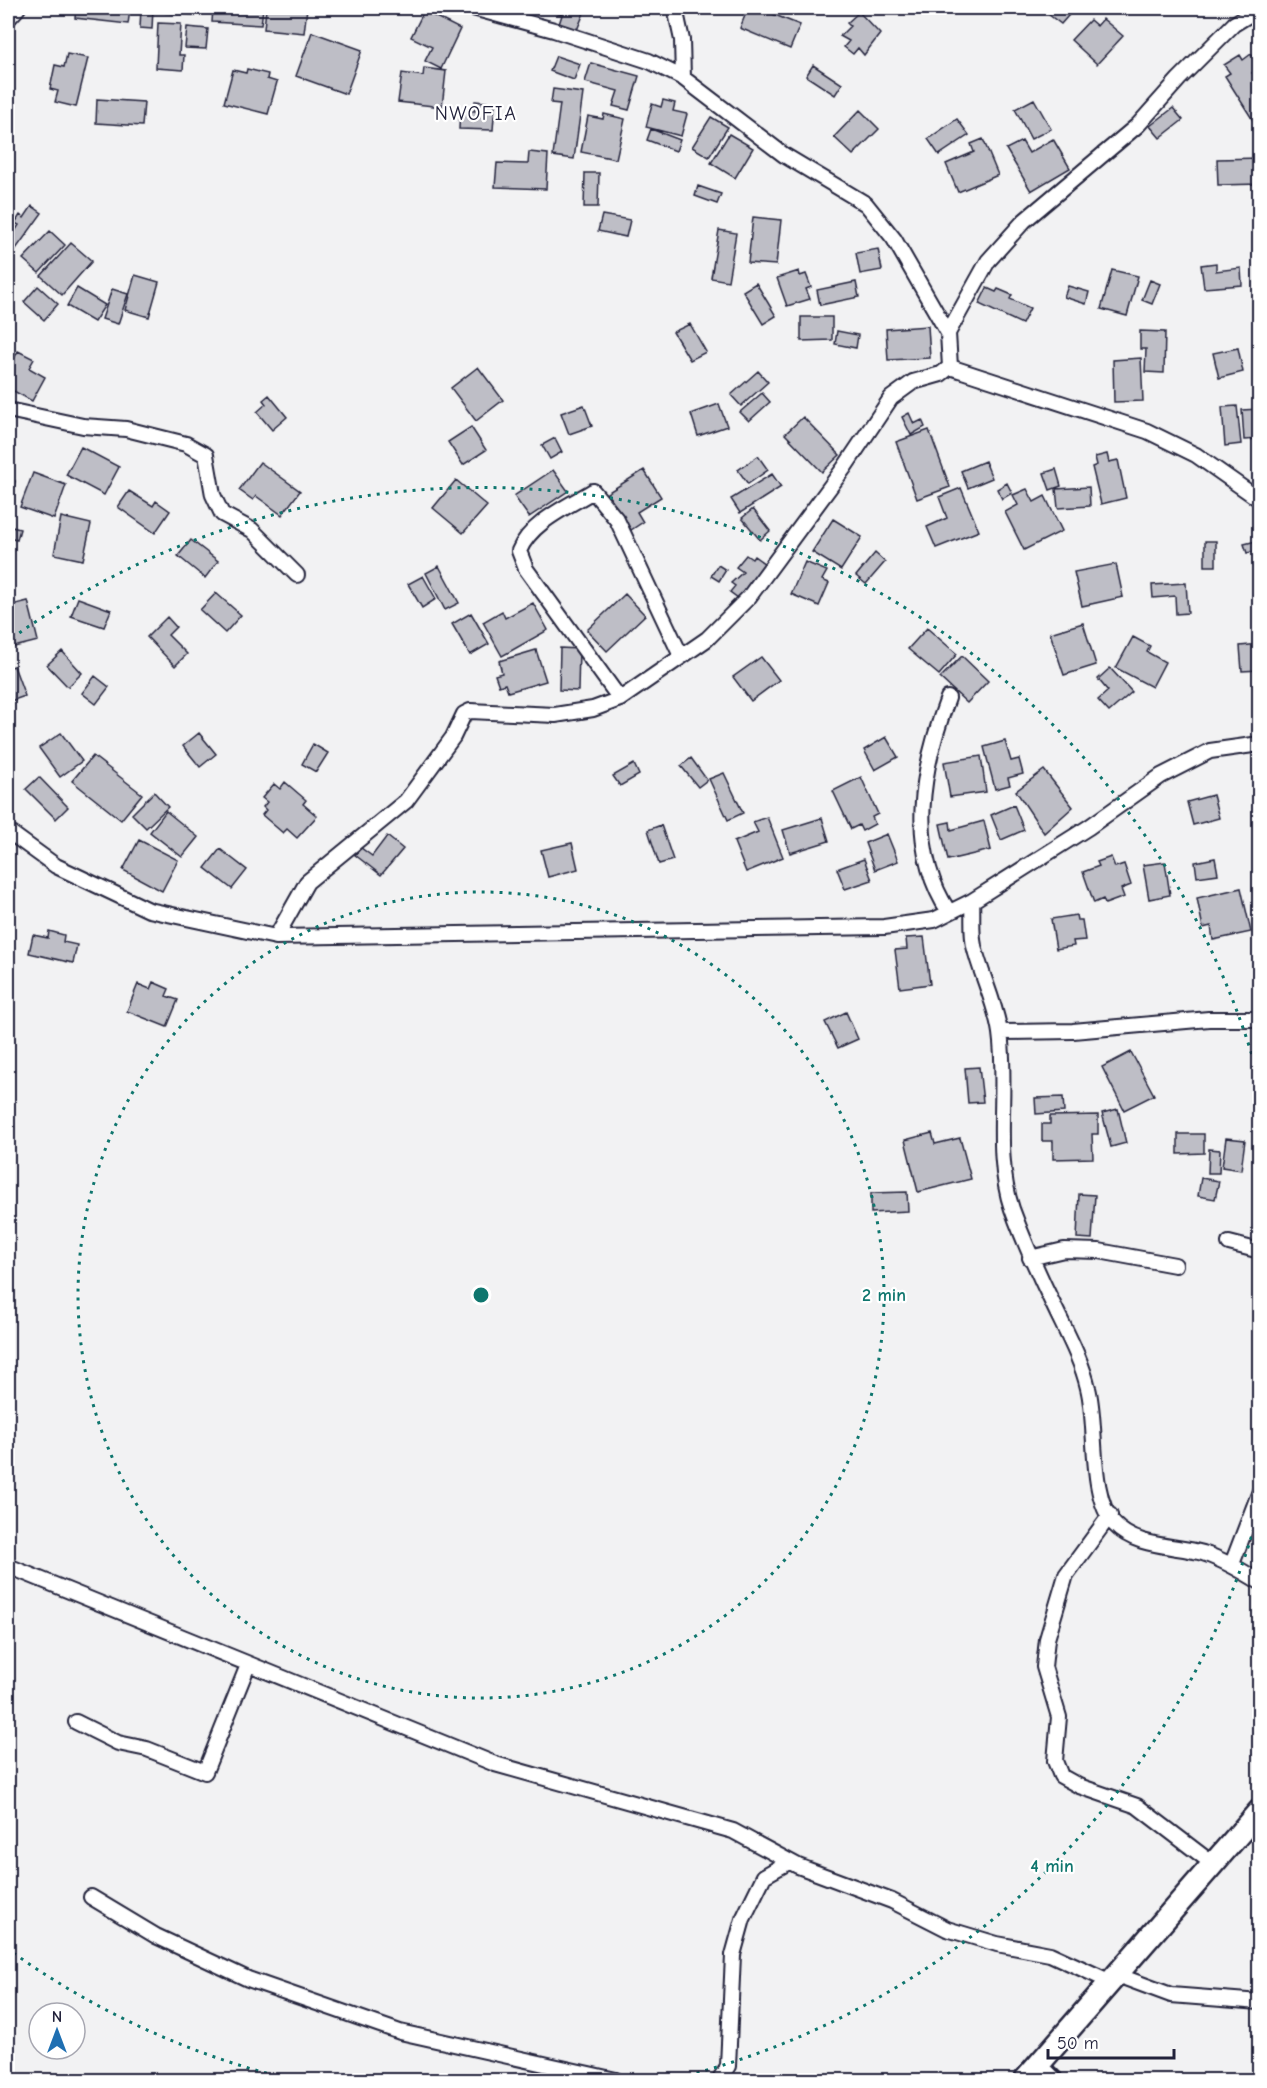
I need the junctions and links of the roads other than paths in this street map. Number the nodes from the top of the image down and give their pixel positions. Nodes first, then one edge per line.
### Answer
1 (18, 8) edge
2 (473, 8) edge
3 (675, 8) edge
4 (1260, 8) edge
5 (8, 19) edge
6 (683, 78) junction
7 (948, 333) junction
8 (950, 367) junction
9 (8, 410) edge
10 (1260, 500) edge
11 (297, 575) dead end
12 (681, 656) junction
13 (948, 698) dead end
14 (620, 699) junction
15 (1260, 744) edge
16 (8, 831) edge
17 (972, 901) junction
18 (949, 912) junction
19 (276, 937) junction
20 (1260, 1019) edge
21 (1000, 1032) junction
22 (1228, 1243) dead end
23 (1260, 1251) edge
24 (1030, 1258) junction
25 (1175, 1265) dead end
26 (1260, 1491) edge
27 (1110, 1515) junction
28 (1232, 1564) junction
29 (8, 1566) edge
30 (1260, 1582) edge
31 (248, 1665) junction
32 (76, 1722) dead end
33 (1260, 1810) edge
34 (789, 1862) junction
35 (1213, 1864) junction
36 (91, 1897) dead end
37 (1114, 1978) junction
38 (1260, 2002) edge
39 (1039, 2065) junction
40 (616, 2080) edge
41 (719, 2080) edge
42 (1025, 2080) edge
43 (1054, 2080) edge

1 - 5 street
2 - 6 street
3 - 6 street
4 - 7 street
6 - 7 street
7 - 8 street
8 - 10 street
8 - 12 street
9 - 11 street
12 - 14 street
12 - 14 street
13 - 18 street
14 - 19 street
15 - 17 street
16 - 19 street
17 - 18 street
17 - 21 street
18 - 19 street
20 - 21 street
21 - 24 street
22 - 23 street
24 - 25 street
24 - 27 street
26 - 28 street
27 - 28 street
27 - 35 street
28 - 30 street
29 - 31 street
31 - 32 street
31 - 34 street
33 - 35 main road
34 - 37 street
34 - 41 street
35 - 37 main road
36 - 40 street
37 - 38 street
37 - 39 main road
39 - 42 main road
39 - 43 street

